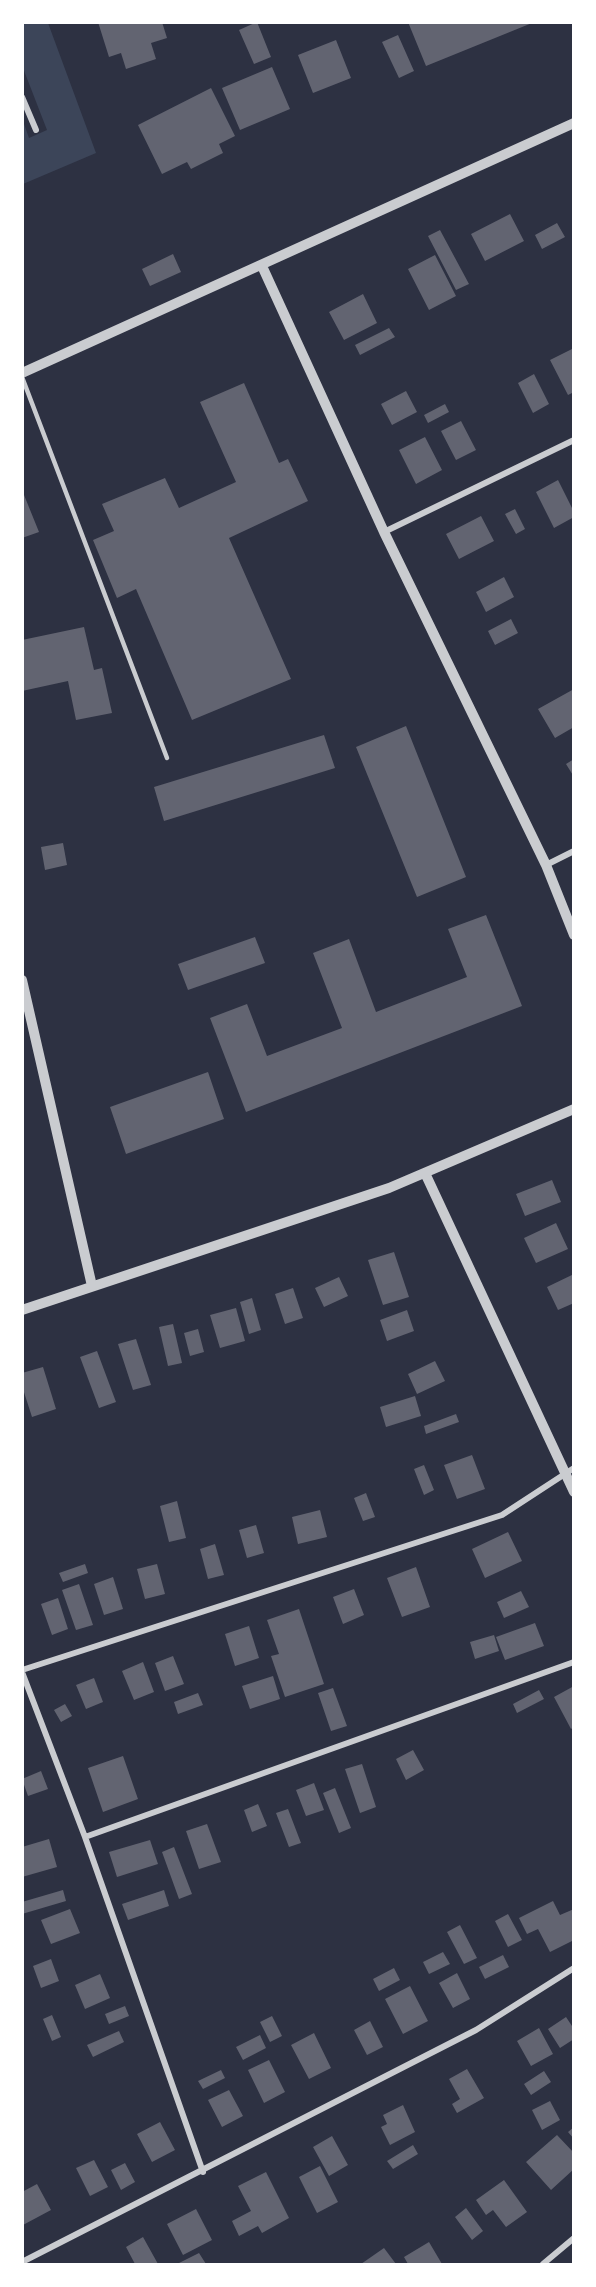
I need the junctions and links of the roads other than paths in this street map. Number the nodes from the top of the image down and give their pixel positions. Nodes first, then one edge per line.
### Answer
1 (22, 97) edge
2 (573, 123) edge
3 (36, 130) dead end
4 (262, 266) junction
5 (22, 375) edge
6 (573, 440) edge
7 (384, 532) junction
8 (167, 758) dead end
9 (573, 851) edge
10 (546, 865) junction
11 (573, 935) edge
12 (22, 980) edge
13 (573, 1109) edge
14 (425, 1173) junction
15 (92, 1286) junction
16 (22, 1310) edge
17 (569, 1471) edge
18 (573, 1492) edge
19 (573, 1662) edge
20 (22, 1671) edge
21 (85, 1837) junction
22 (573, 1968) edge
23 (203, 2172) junction
24 (573, 2238) edge
25 (22, 2262) edge
26 (543, 2265) edge

1 - 3 street
2 - 4 street
4 - 5 street
4 - 7 street
5 - 8 lane
6 - 7 street
7 - 10 street
9 - 10 street
10 - 11 street
12 - 15 street
13 - 14 street
14 - 15 street
14 - 17 street
15 - 16 street
17 - 18 street
17 - 20 street
19 - 21 street
20 - 21 street
21 - 23 street
22 - 23 street
23 - 25 street
24 - 26 street

